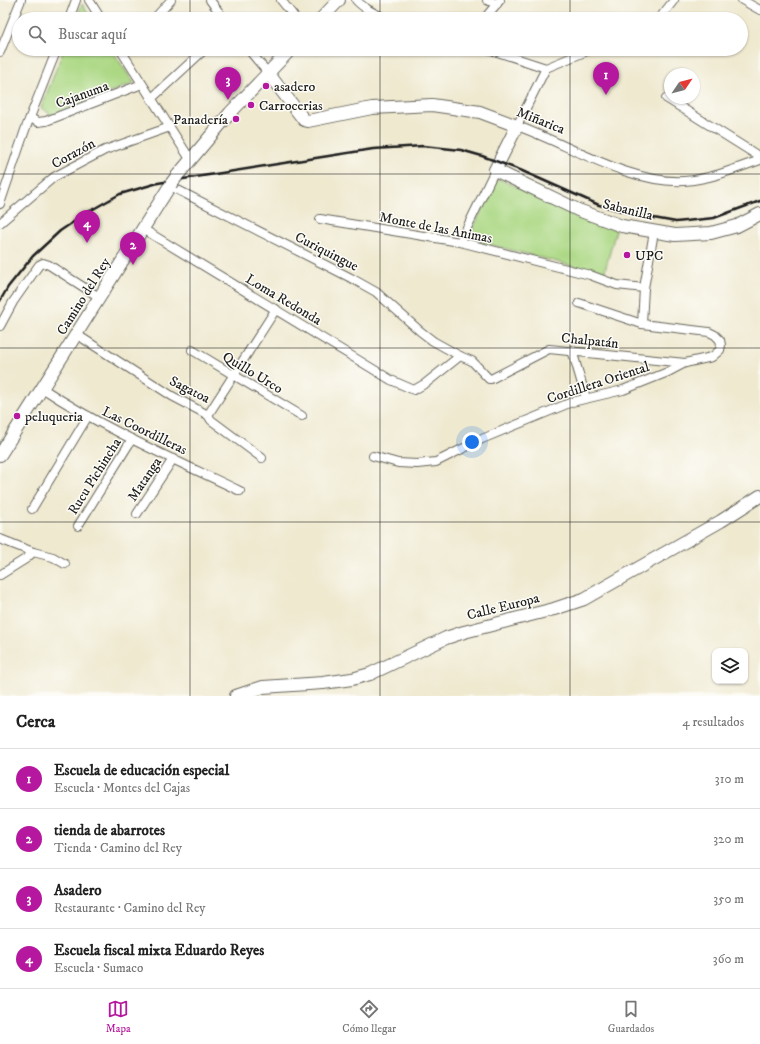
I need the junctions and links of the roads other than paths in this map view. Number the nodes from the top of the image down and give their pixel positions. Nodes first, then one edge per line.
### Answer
1 (21, 0) edge
2 (76, 0) edge
3 (89, 0) edge
4 (171, 0) edge
5 (210, 0) edge
6 (281, 0) edge
7 (339, 0) edge
8 (356, 0) edge
9 (487, 0) edge
10 (674, 0) edge
11 (742, 0) edge
12 (498, 2) edge
13 (757, 5) edge
14 (16, 12) edge
15 (72, 12) edge
16 (97, 12) edge
17 (160, 12) edge
18 (219, 12) edge
19 (290, 12) edge
20 (327, 12) edge
21 (372, 12) edge
22 (490, 12) edge
23 (665, 12) edge
24 (12, 22) edge
25 (0, 52) edge
26 (54, 56) edge
27 (127, 56) edge
28 (197, 56) edge
29 (254, 56) edge
30 (284, 56) edge
31 (509, 56) edge
32 (575, 56) edge
33 (546, 68) junction
34 (268, 73) junction
35 (142, 84) junction
36 (151, 99) junction
37 (675, 104) edge
38 (30, 118) junction
39 (517, 126) junction
40 (170, 127) junction
41 (760, 158) edge
42 (190, 159) junction
43 (495, 170) junction
44 (173, 182) junction
45 (0, 204) edge
46 (760, 214) edge
47 (320, 219) dead end
48 (0, 223) edge
49 (143, 229) junction
50 (654, 232) junction
51 (460, 242) junction
52 (644, 288) junction
53 (99, 297) junction
54 (579, 303) dead end
55 (276, 309) junction
56 (642, 324) junction
57 (0, 326) edge
58 (76, 334) junction
59 (192, 350) dead end
60 (572, 350) junction
61 (460, 356) junction
62 (685, 363) junction
63 (233, 375) junction
64 (42, 388) junction
65 (586, 398) junction
66 (208, 415) junction
67 (88, 416) junction
68 (302, 416) dead end
69 (132, 439) junction
70 (0, 455) edge
71 (373, 456) dead end
72 (262, 458) dead end
73 (173, 459) junction
74 (240, 491) dead end
75 (760, 496) edge
76 (32, 509) dead end
77 (137, 514) dead end
78 (78, 526) dead end
79 (0, 539) edge
80 (33, 552) junction
81 (65, 564) dead end
82 (0, 575) edge
83 (236, 696) edge

1 - 14 street
2 - 15 street
3 - 16 street
4 - 17 street
5 - 18 street
6 - 19 street
7 - 20 street
8 - 21 street
9 - 12 street
10 - 23 street
11 - 13 street
12 - 22 street
24 - 25 street
26 - 38 street
27 - 35 street
28 - 36 street
29 - 34 street
30 - 34 street, Camino del Rey
31 - 33 street
32 - 33 street
33 - 39 street
34 - 39 street, Miñarica
34 - 42 street, Camino del Rey
35 - 36 street
35 - 38 street, Cajanuma
36 - 40 street
37 - 41 street
38 - 45 street
39 - 41 street, Miñarica
39 - 43 street
40 - 42 street
40 - 48 street, Corazón
42 - 44 street, Camino del Rey
43 - 50 street, Sabanilla
43 - 51 street
44 - 49 street, Camino del Rey
44 - 61 street, Curiquingue
46 - 50 street, Sabanilla
47 - 51 street, Monte de las Animas
49 - 53 street, Camino del Rey
49 - 55 street, Loma Redonda
50 - 52 street
51 - 52 street, Monte de las Animas
52 - 56 street
53 - 57 street
53 - 58 street, Camino del Rey
54 - 56 street
55 - 61 street, Loma Redonda
55 - 63 street, Sagatoa
56 - 62 street, Cordillera Oriental
58 - 64 street, Camino del Rey
58 - 66 street, Sagatoa
59 - 63 street, Quillo Urco
60 - 61 street, Chalpatán
60 - 62 street, Chalpatán
60 - 65 street
62 - 65 street, Cordillera Oriental
63 - 66 street, Sagatoa
63 - 68 street, Quillo Urco
64 - 67 street, Las Coordilleras
64 - 70 street, Camino del Rey
65 - 71 street, Cordillera Oriental
66 - 72 street
67 - 69 street, Las Coordilleras
67 - 76 street
69 - 73 street, Las Coordilleras
69 - 78 street, Rucu Pichincha
73 - 74 street, Las Coordilleras
73 - 77 street, Matanga
75 - 83 street, Calle Europa
79 - 80 street
80 - 81 street
80 - 82 street

